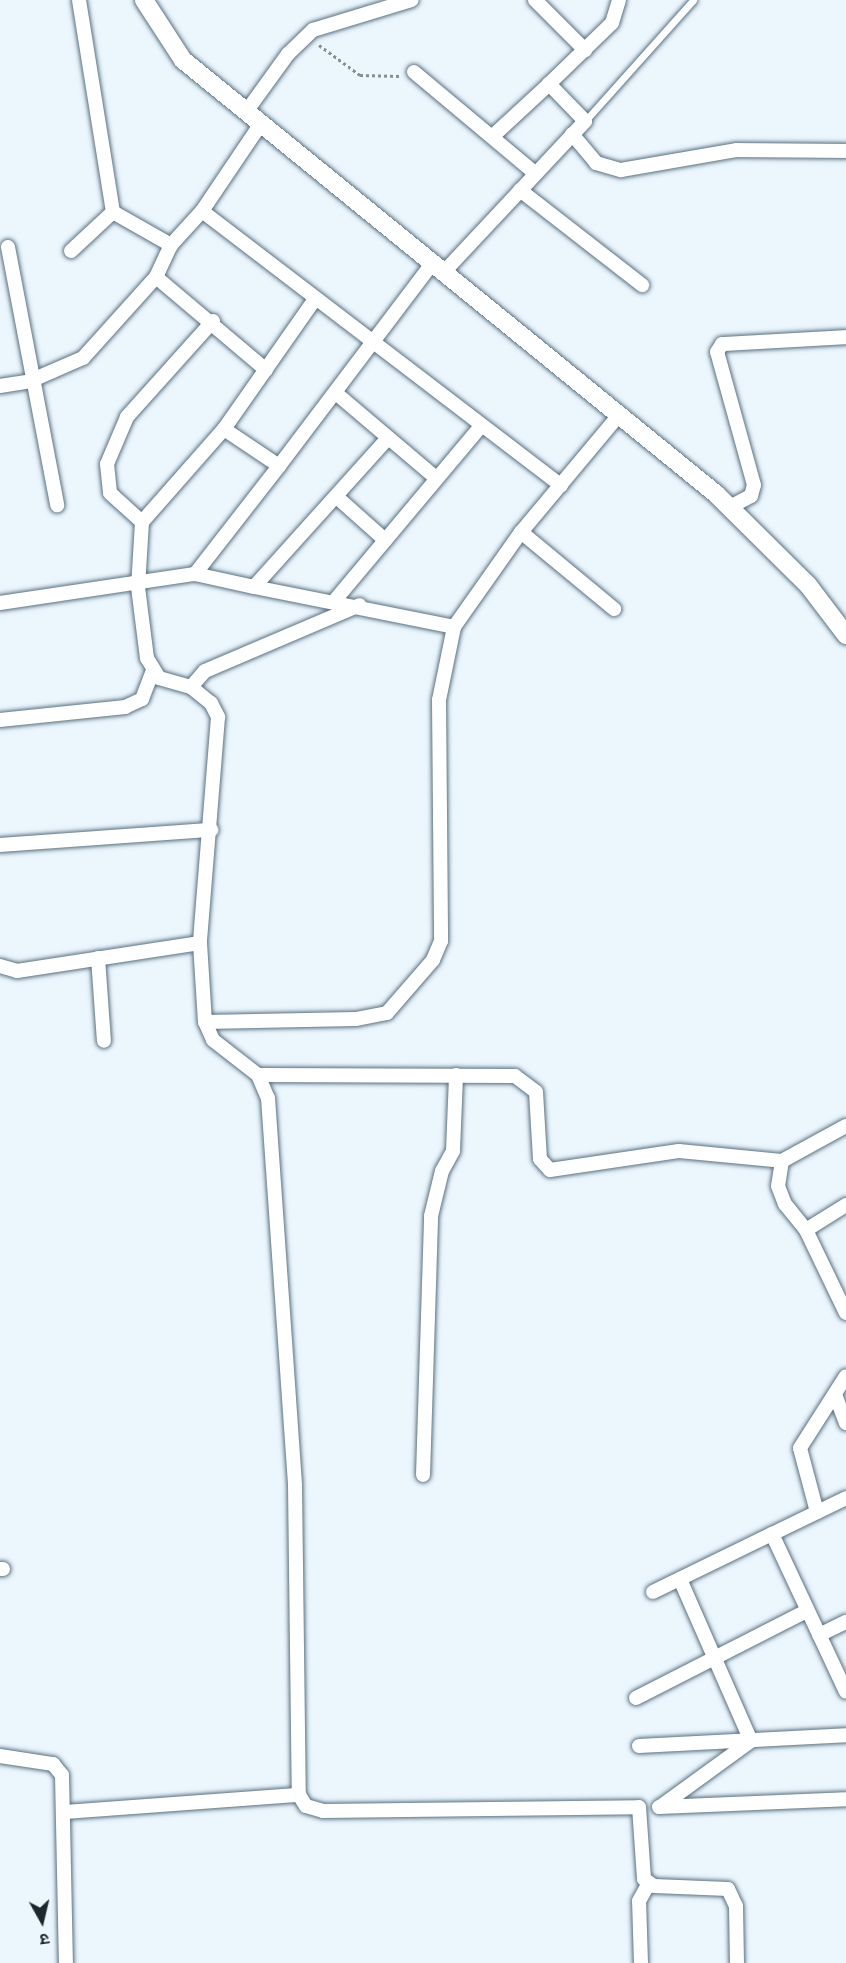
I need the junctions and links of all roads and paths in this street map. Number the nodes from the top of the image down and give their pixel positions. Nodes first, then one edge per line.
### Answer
1 (80, 0) edge
2 (144, 0) edge
3 (412, 0) edge
4 (535, 0) edge
5 (619, 0) edge
6 (693, 0) edge
7 (585, 50) junction
8 (288, 54) junction
9 (414, 72) joint
10 (549, 84) junction
11 (246, 112) junction
12 (585, 121) junction
13 (260, 125) junction
14 (572, 134) junction
15 (494, 135) junction
16 (846, 151) edge
17 (536, 173) junction
18 (520, 190) junction
19 (202, 211) junction
20 (113, 212) junction
21 (171, 246) junction
22 (8, 247) dead end
23 (71, 251) dead end
24 (438, 269) junction
25 (156, 277) junction
26 (642, 285) dead end
27 (315, 299) junction
28 (213, 321) junction
29 (846, 337) edge
30 (377, 340) junction
31 (266, 370) junction
32 (30, 381) junction
33 (0, 386) edge
34 (337, 394) junction
35 (619, 415) junction
36 (481, 426) junction
37 (224, 429) junction
38 (388, 438) junction
39 (279, 466) junction
40 (435, 477) junction
41 (561, 484) junction
42 (339, 499) junction
43 (57, 505) dead end
44 (730, 507) junction
45 (142, 522) junction
46 (521, 532) junction
47 (385, 540) junction
48 (195, 574) junction
49 (138, 586) junction
50 (254, 587) junction
51 (336, 599) junction
52 (0, 603) edge
53 (360, 605) junction
54 (614, 609) dead end
55 (454, 627) junction
56 (846, 635) edge
57 (153, 671) junction
58 (191, 687) junction
59 (0, 720) edge
60 (211, 830) junction
61 (0, 845) edge
62 (200, 943) junction
63 (98, 958) junction
64 (0, 966) edge
65 (205, 1022) junction
66 (104, 1041) dead end
67 (258, 1075) junction
68 (456, 1075) junction
69 (846, 1126) edge
70 (782, 1161) junction
71 (846, 1205) edge
72 (806, 1230) junction
73 (846, 1313) edge
74 (846, 1376) edge
75 (836, 1397) junction
76 (846, 1423) edge
77 (423, 1475) dead end
78 (846, 1498) edge
79 (817, 1512) junction
80 (772, 1534) junction
81 (680, 1579) junction
82 (653, 1592) dead end
83 (807, 1611) junction
84 (846, 1622) edge
85 (819, 1635) junction
86 (716, 1660) junction
87 (846, 1692) edge
88 (636, 1698) dead end
89 (846, 1735) edge
90 (751, 1741) junction
91 (639, 1746) dead end
92 (0, 1756) edge
93 (299, 1795) junction
94 (846, 1799) edge
95 (639, 1807) junction
96 (660, 1807) junction
97 (65, 1812) junction
98 (648, 1885) junction
99 (66, 1963) edge
100 (641, 1963) edge
101 (737, 1963) edge

1 - 20 street
2 - 11 street
3 - 8 street
4 - 7 street
5 - 7 street
6 - 12 lane
7 - 10 street
8 - 9 path
8 - 11 street
9 - 15 street
10 - 12 street
10 - 15 street
11 - 13 street
12 - 14 street
13 - 19 street
13 - 24 street
14 - 16 street
14 - 17 street
15 - 17 street
17 - 18 street
18 - 24 street
18 - 26 street
19 - 21 street
19 - 27 street
20 - 21 street
20 - 23 street
21 - 25 street
22 - 32 street
24 - 30 street
24 - 35 street
25 - 28 street
25 - 32 street
27 - 30 street
27 - 31 street
28 - 31 street
28 - 45 street
29 - 44 street
30 - 34 street
30 - 36 street
31 - 37 street
32 - 33 street
32 - 43 street
34 - 38 street
34 - 39 street
35 - 41 street
35 - 44 street
36 - 40 street
36 - 41 street
37 - 39 street
37 - 45 street
38 - 40 street
38 - 42 street
39 - 48 street
40 - 47 street
41 - 46 street
42 - 47 street
42 - 50 street
44 - 56 street
45 - 49 street
46 - 54 street
46 - 55 street
47 - 51 street
48 - 49 street
48 - 50 street
49 - 52 street
49 - 57 street
50 - 51 street
51 - 53 street
53 - 55 street
53 - 58 street
55 - 65 street
57 - 58 street
57 - 59 street
58 - 60 street
60 - 61 street
60 - 62 street
62 - 63 street
62 - 65 street
63 - 64 street
63 - 66 street
65 - 67 street
67 - 68 street
67 - 93 street
68 - 70 street
68 - 77 street
69 - 70 street
70 - 72 street
71 - 72 street
72 - 73 street
74 - 75 street
75 - 76 street
75 - 79 street
78 - 79 street
79 - 80 street
80 - 81 street
80 - 83 street
81 - 82 street
81 - 86 street
83 - 85 street
83 - 86 street
84 - 85 street
85 - 87 street
86 - 88 street
86 - 90 street
89 - 90 street
90 - 91 street
90 - 96 street
92 - 97 street
93 - 95 street
93 - 97 street
94 - 96 street
95 - 96 street
95 - 98 street
97 - 99 street
98 - 100 street
98 - 101 street

